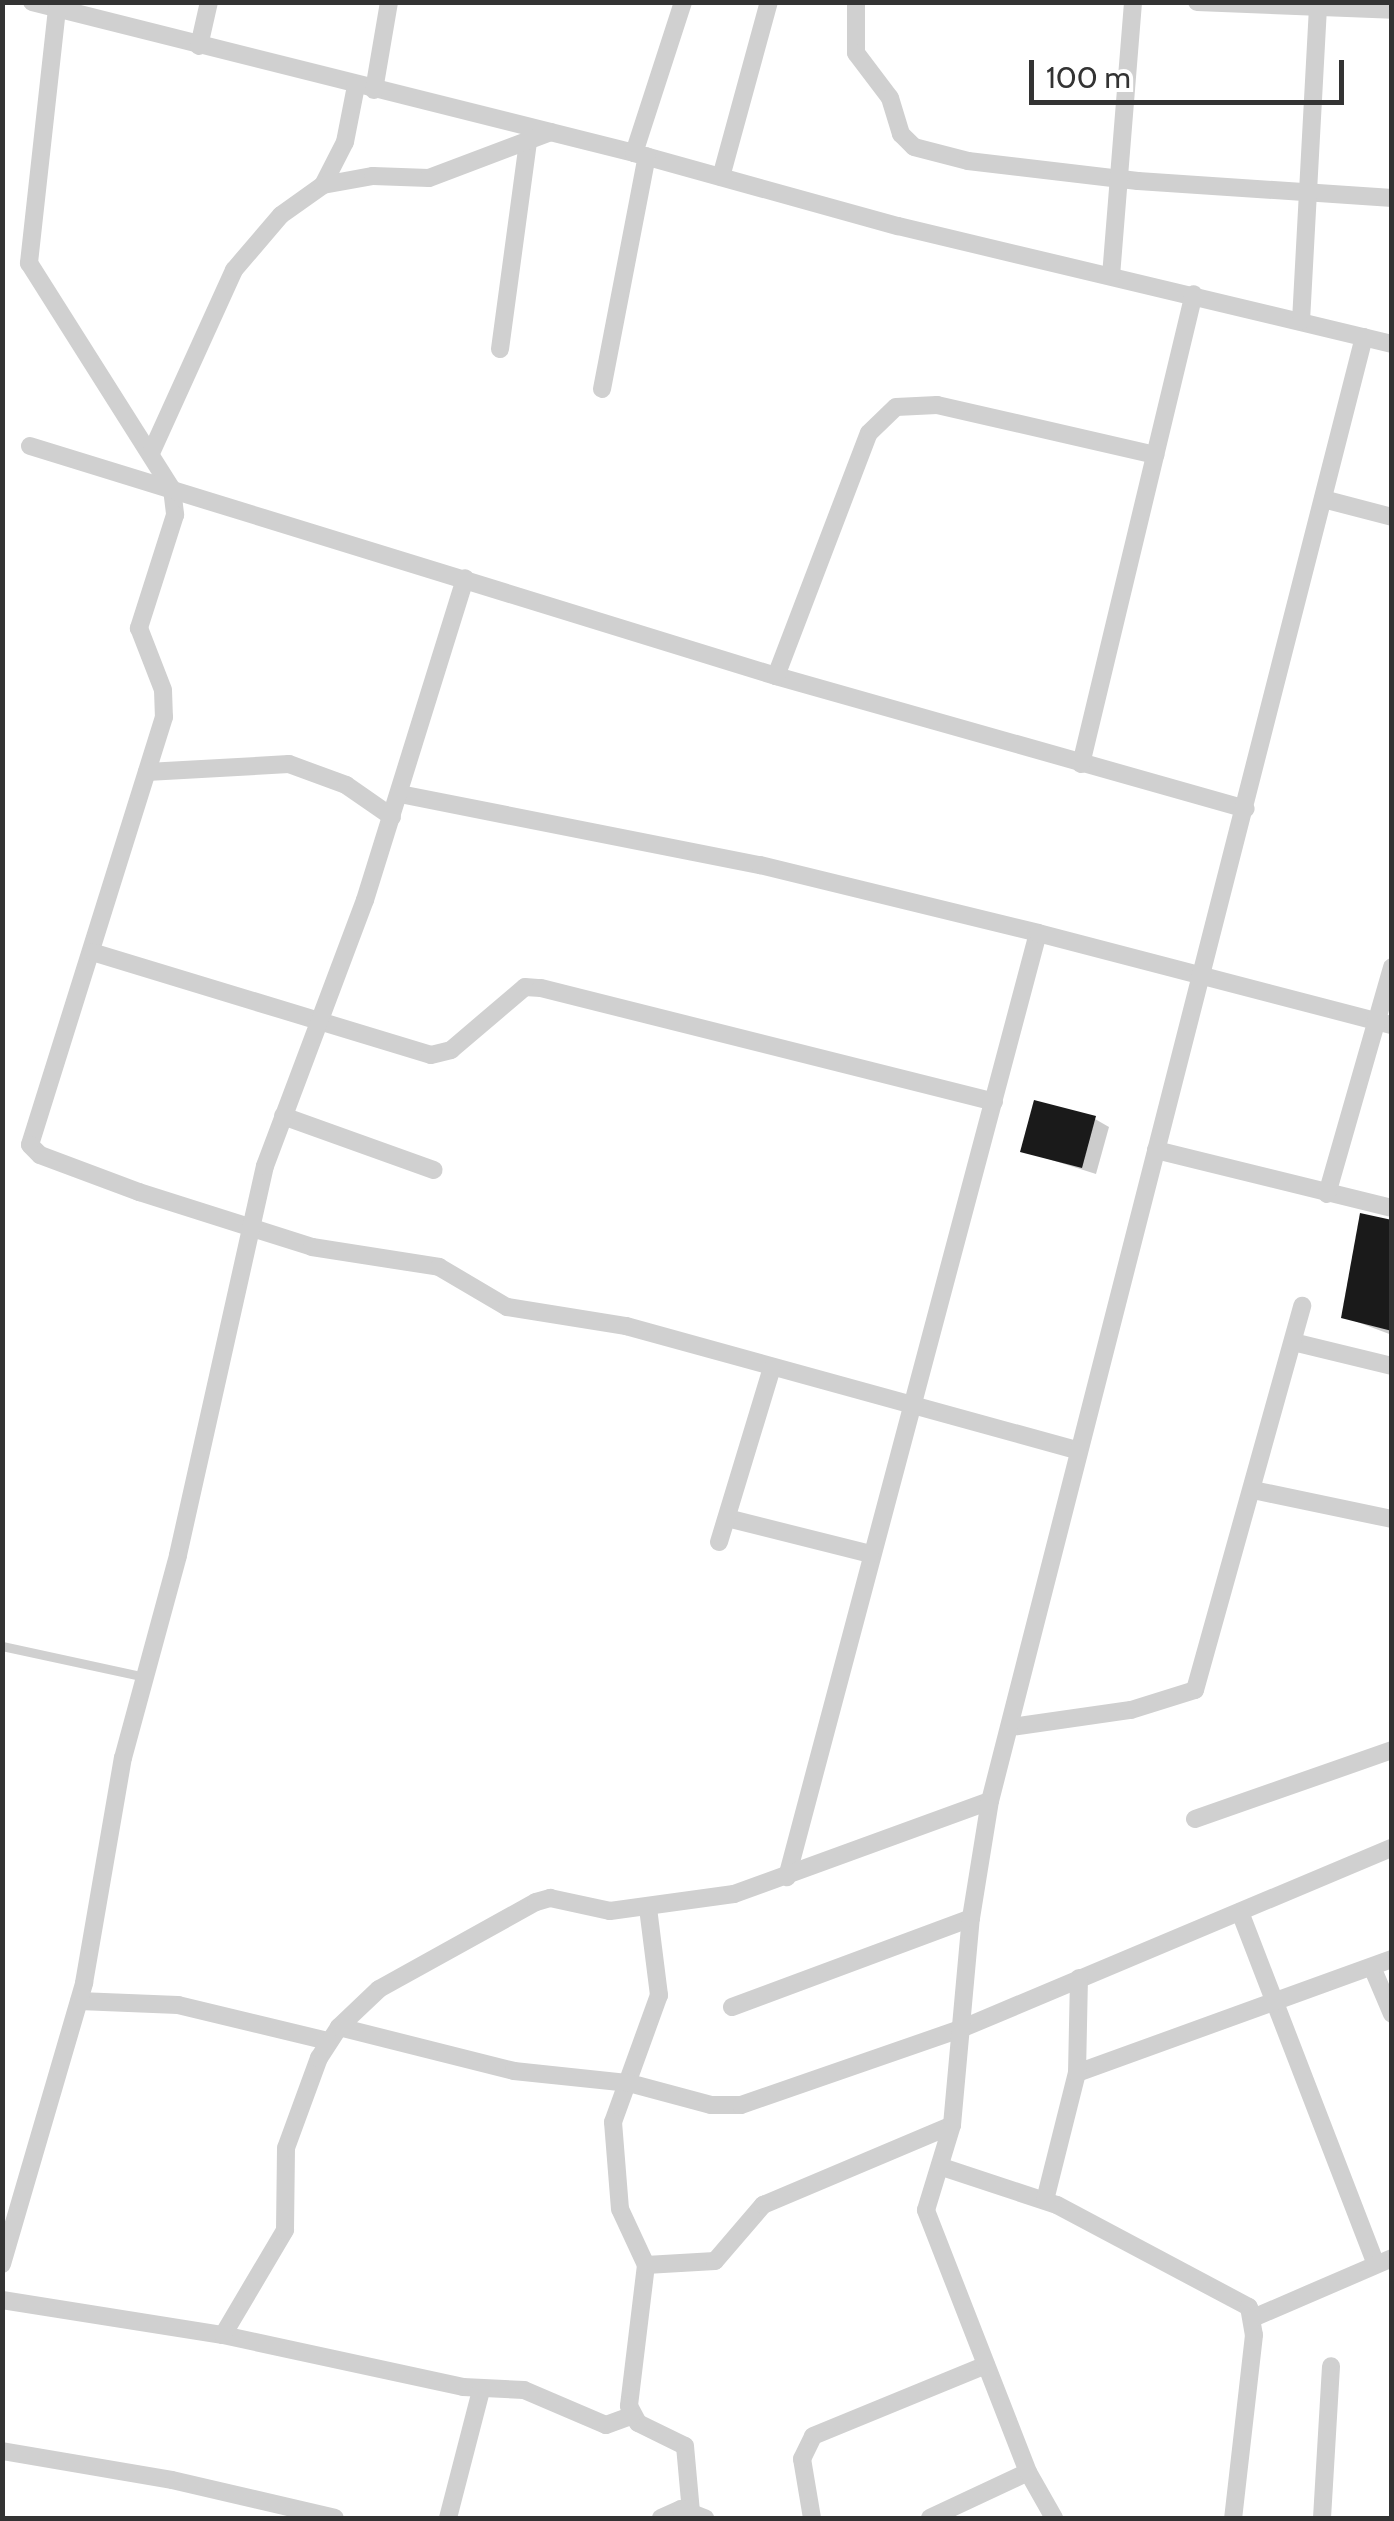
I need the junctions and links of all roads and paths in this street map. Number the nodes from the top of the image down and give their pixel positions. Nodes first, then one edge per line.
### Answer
1 (32, 2) edge
2 (210, 2) edge
3 (388, 2) edge
4 (683, 2) edge
5 (769, 2) edge
6 (856, 2) edge
7 (1133, 2) edge
8 (1197, 2) edge
9 (1318, 5) edge
10 (57, 9) junction
11 (1392, 10) edge
12 (198, 46) junction
13 (365, 88) junction
14 (551, 132) junction
15 (528, 141) junction
16 (641, 154) junction
17 (721, 177) junction
18 (1120, 179) junction
19 (323, 185) junction
20 (1310, 193) junction
21 (1392, 198) edge
22 (1111, 276) junction
23 (1194, 294) junction
24 (1301, 321) junction
25 (1364, 337) junction
26 (1392, 344) edge
27 (500, 349) dead end
28 (602, 389) dead end
29 (30, 446) dead end
30 (151, 453) junction
31 (1154, 455) junction
32 (172, 490) junction
33 (1323, 499) junction
34 (1392, 517) edge
35 (464, 578) junction
36 (776, 676) junction
37 (1081, 764) junction
38 (147, 772) junction
39 (400, 794) junction
40 (1246, 809) junction
41 (392, 817) junction
42 (1038, 933) junction
43 (92, 952) junction
44 (1392, 967) edge
45 (1201, 978) junction
46 (318, 1020) junction
47 (1383, 1023) edge
48 (994, 1102) junction
49 (283, 1116) junction
50 (1156, 1150) junction
51 (434, 1170) dead end
52 (1328, 1194) junction
53 (1392, 1208) edge
54 (250, 1228) junction
55 (1302, 1306) dead end
56 (1293, 1342) junction
57 (1392, 1366) edge
58 (772, 1368) junction
59 (909, 1407) junction
60 (1076, 1450) junction
61 (1253, 1490) junction
62 (726, 1518) junction
63 (1392, 1519) edge
64 (720, 1542) dead end
65 (870, 1554) junction
66 (2, 1646) edge
67 (145, 1677) junction
68 (1011, 1727) junction
69 (1392, 1750) edge
70 (990, 1801) junction
71 (1195, 1819) dead end
72 (1392, 1848) edge
73 (786, 1877) junction
74 (648, 1908) junction
75 (1240, 1912) junction
76 (971, 1918) junction
77 (1392, 1959) edge
78 (1372, 1967) junction
79 (1079, 1978) junction
80 (78, 2001) junction
81 (1276, 2002) junction
82 (732, 2007) dead end
83 (1392, 2014) edge
84 (964, 2028) junction
85 (333, 2034) junction
86 (1077, 2074) junction
87 (628, 2082) junction
88 (952, 2125) junction
89 (942, 2167) junction
90 (1045, 2200) junction
91 (1384, 2261) edge
92 (2, 2264) edge
93 (646, 2265) junction
94 (2, 2300) edge
95 (1253, 2318) junction
96 (222, 2335) junction
97 (986, 2364) junction
98 (1330, 2366) dead end
99 (481, 2390) junction
100 (631, 2416) junction
101 (2, 2450) edge
102 (1028, 2472) junction
103 (698, 2515) edge
104 (335, 2518) edge
105 (448, 2518) edge
106 (661, 2518) edge
107 (812, 2518) edge
108 (930, 2518) edge
109 (1054, 2518) edge
110 (1232, 2518) edge
111 (1322, 2518) edge

1 - 10 street
2 - 12 street
3 - 13 street
4 - 16 street
5 - 17 street
6 - 18 street
7 - 18 street
8 - 9 street
9 - 11 street
9 - 20 street
10 - 12 street
10 - 30 street
12 - 13 street
13 - 14 street
13 - 19 street
14 - 15 street
14 - 16 street
15 - 19 street
15 - 27 street
16 - 17 street
16 - 28 street
17 - 22 street
18 - 20 street
18 - 22 street
19 - 30 street
20 - 21 street
20 - 24 street
22 - 23 street
23 - 24 street
23 - 31 street
24 - 25 street
25 - 26 street
25 - 33 street
29 - 32 street
30 - 32 street
31 - 36 street
31 - 37 street
32 - 35 street
32 - 38 street
33 - 34 street
33 - 40 street
35 - 36 street
35 - 39 street
36 - 37 street
37 - 40 street
38 - 41 street
38 - 43 street
39 - 41 street
39 - 42 street
40 - 45 street
41 - 46 street
42 - 45 street
42 - 48 street
43 - 46 street
43 - 54 street
44 - 47 street
45 - 47 street
45 - 50 street
46 - 48 street
46 - 49 street
47 - 52 street
48 - 59 street
49 - 51 street
49 - 54 street
50 - 52 street
50 - 60 street
52 - 53 street
54 - 58 street
54 - 67 street
55 - 56 street
56 - 57 street
56 - 61 street
58 - 59 street
58 - 62 street
59 - 60 street
59 - 65 street
60 - 68 street
61 - 63 street
61 - 68 street
62 - 64 street
62 - 65 street
65 - 73 street
66 - 67 lane
67 - 80 street
68 - 70 street
69 - 71 street
70 - 73 street
70 - 76 street
72 - 75 street
73 - 74 street
74 - 85 street
74 - 87 street
75 - 79 street
75 - 81 street
76 - 82 street
76 - 84 street
77 - 78 street
78 - 81 street
78 - 83 street
79 - 84 street
79 - 86 street
80 - 85 street
80 - 92 street
81 - 86 street
81 - 91 street
84 - 87 street
84 - 88 street
85 - 87 street
85 - 96 street
86 - 90 street
87 - 93 street
88 - 89 street
88 - 93 street
89 - 90 street
89 - 97 street
90 - 95 street
91 - 95 street
93 - 100 street
94 - 96 street
95 - 110 street
96 - 99 street
97 - 102 street
97 - 107 street
98 - 111 street
99 - 100 street
99 - 105 street
100 - 103 street
101 - 104 street
102 - 108 street
102 - 109 street
103 - 106 street

